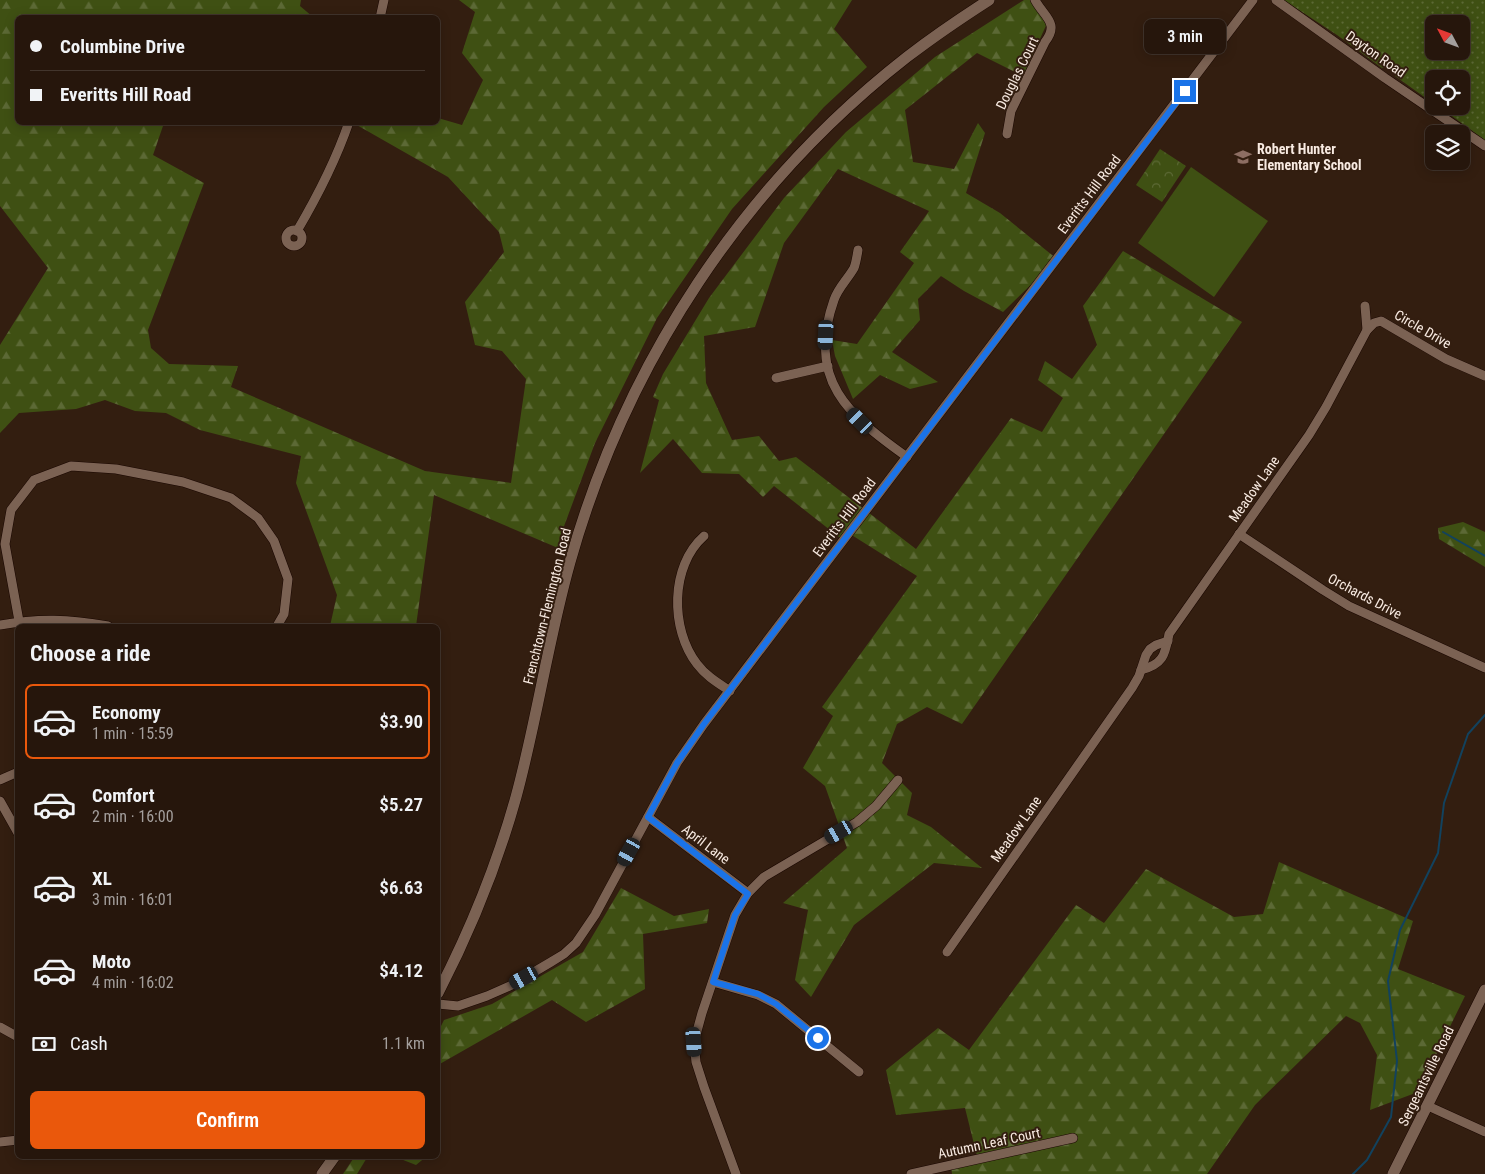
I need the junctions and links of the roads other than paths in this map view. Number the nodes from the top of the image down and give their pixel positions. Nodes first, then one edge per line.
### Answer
1 (384, 0) edge
2 (989, 0) edge
3 (1035, 0) edge
4 (1254, 0) edge
5 (1276, 0) edge
6 (381, 15) edge
7 (348, 125) edge
8 (1007, 134) dead end
9 (1485, 146) edge
10 (297, 231) dead end
11 (858, 250) dead end
12 (1365, 306) dead end
13 (1367, 330) junction
14 (828, 366) junction
15 (1485, 376) edge
16 (776, 378) dead end
17 (907, 457) junction
18 (1239, 534) junction
19 (704, 536) dead end
20 (19, 621) junction
21 (96, 624) edge
22 (278, 624) edge
23 (0, 625) edge
24 (1168, 641) junction
25 (1485, 668) edge
26 (1141, 670) junction
27 (730, 691) junction
28 (15, 773) edge
29 (0, 780) edge
30 (898, 780) dead end
31 (0, 801) edge
32 (648, 817) junction
33 (15, 828) edge
34 (748, 894) junction
35 (946, 952) dead end
36 (713, 982) junction
37 (440, 989) edge
38 (1485, 990) edge
39 (440, 1004) edge
40 (0, 1027) edge
41 (15, 1035) edge
42 (859, 1072) dead end
43 (1428, 1106) junction
44 (1485, 1132) edge
45 (1074, 1138) dead end
46 (15, 1140) edge
47 (0, 1142) edge
48 (333, 1159) edge
49 (322, 1174) edge
50 (736, 1174) edge
51 (911, 1174) edge
52 (1393, 1174) edge

1 - 6 street
2 - 37 main road, Frenchtown-Flemington Road
3 - 8 street, Douglas Court
4 - 17 street, Everitts Hill Road
5 - 9 street, Dayton Road
7 - 10 street
11 - 14 street
12 - 13 street
13 - 15 street, Circle Drive
13 - 18 street, Meadow Lane
14 - 16 street
14 - 17 street
17 - 27 street, Everitts Hill Road
18 - 24 street, Meadow Lane
18 - 25 street, Orchards Drive
19 - 27 street
20 - 21 street
20 - 22 street
20 - 23 street
24 - 26 street, Meadow Lane
24 - 26 street, Meadow Lane
26 - 35 street, Meadow Lane
27 - 32 street, Everitts Hill Road
28 - 29 street
30 - 34 street
31 - 33 street
32 - 34 street, April Lane
32 - 39 street, Everitts Hill Road
34 - 36 street
36 - 42 street
36 - 50 street
38 - 43 main road, Sergeantsville Road
40 - 41 street
43 - 44 street
43 - 52 main road, Sergeantsville Road
45 - 51 street, Autumn Leaf Court
46 - 47 street
48 - 49 main road

